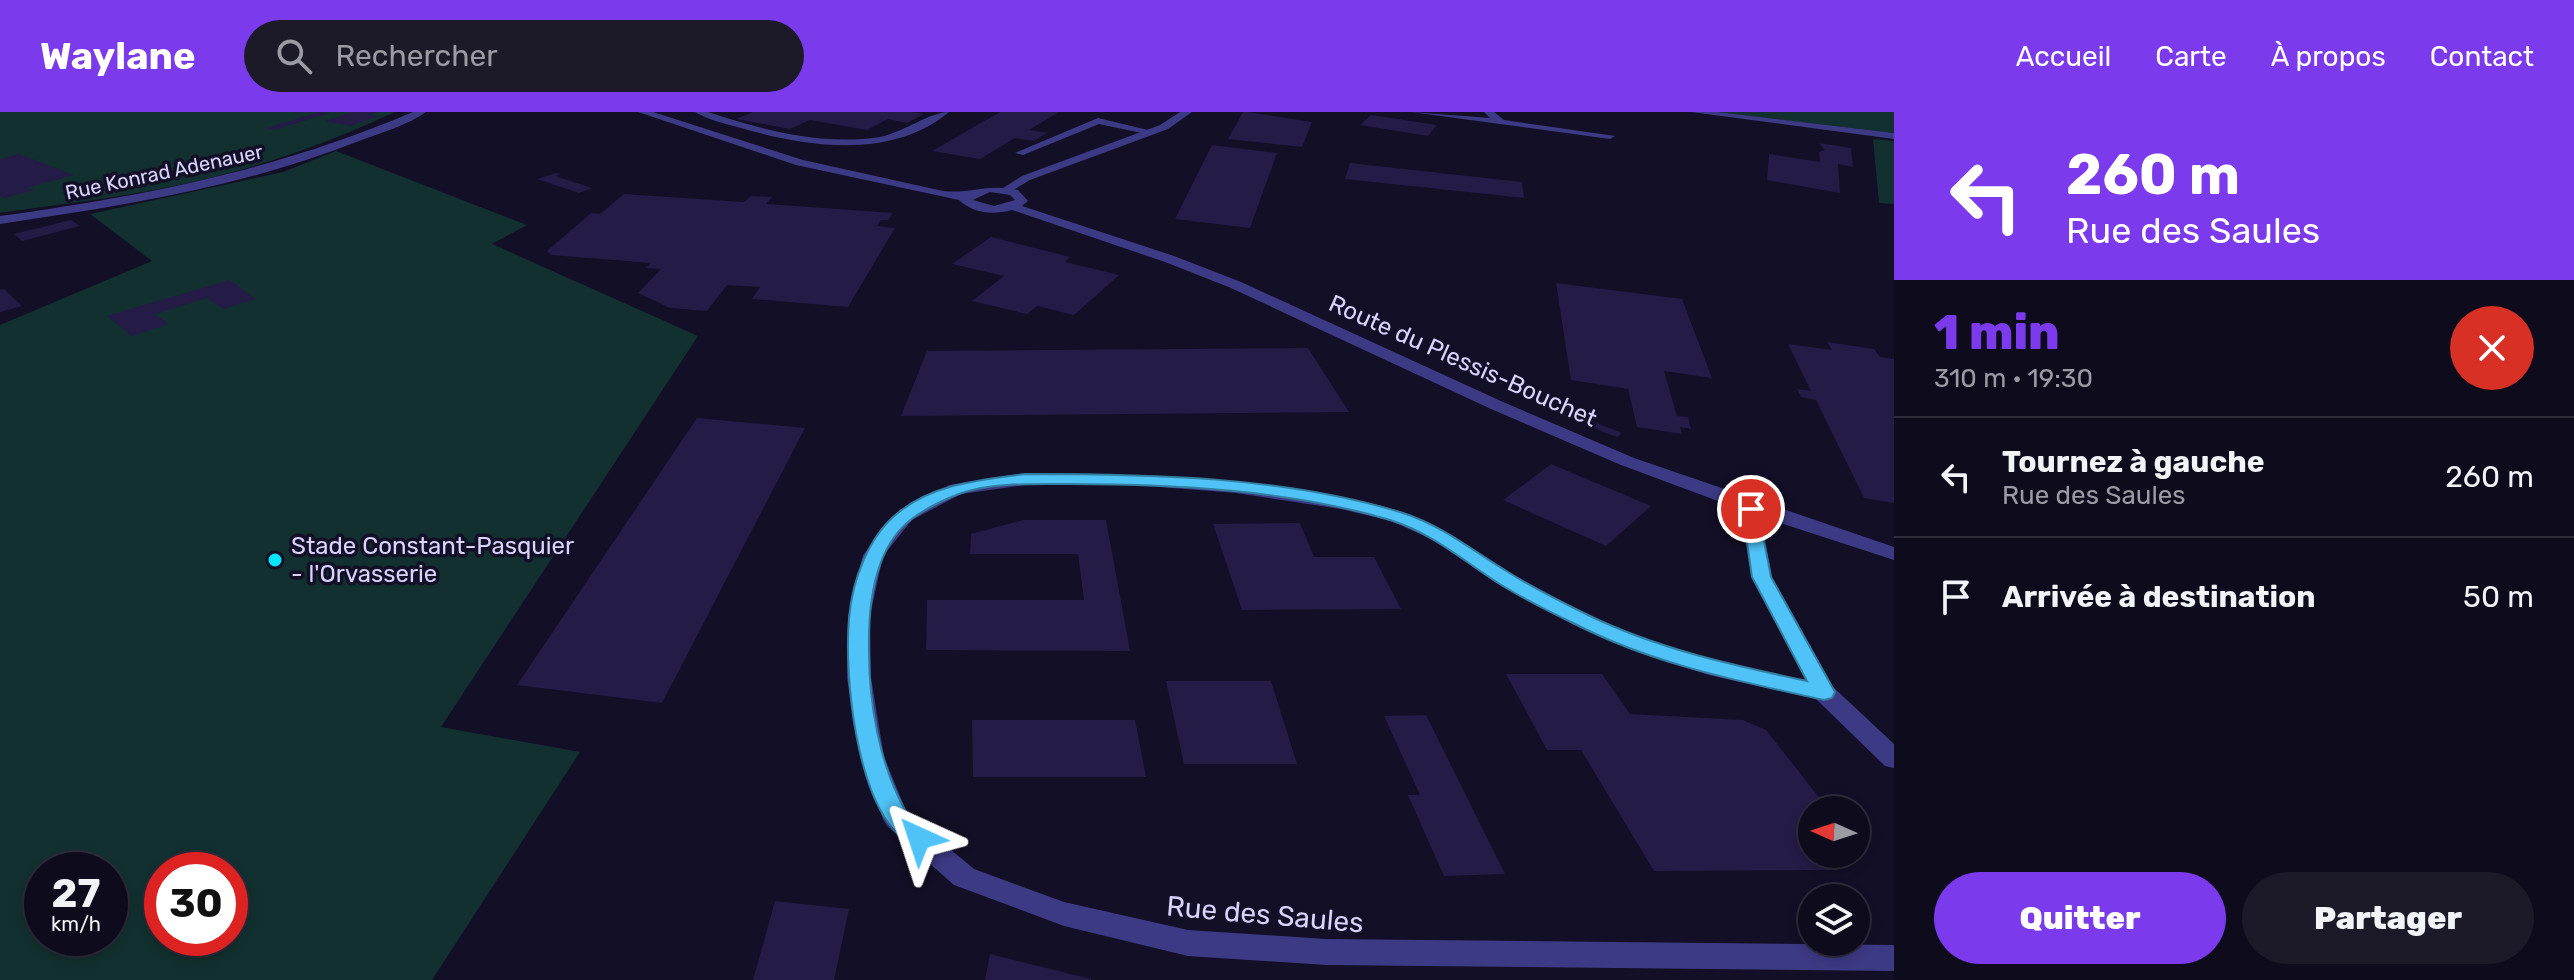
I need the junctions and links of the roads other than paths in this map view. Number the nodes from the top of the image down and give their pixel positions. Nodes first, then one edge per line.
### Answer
1 (421, 112) edge
2 (643, 112) edge
3 (699, 112) edge
4 (945, 112) edge
5 (1187, 112) edge
6 (1415, 112) edge
7 (1488, 112) edge
8 (1695, 112) edge
9 (1501, 122) junction
10 (1151, 132) junction
11 (1610, 136) dead end
12 (1894, 136) edge
13 (1020, 153) dead end
14 (1006, 190) junction
15 (966, 197) junction
16 (1014, 207) junction
17 (0, 220) edge
18 (1751, 509) junction
19 (1894, 554) edge
20 (1824, 692) junction
21 (1894, 759) edge
22 (1894, 958) edge

1 - 17 street, Rue Konrad Adenauer
2 - 15 street
3 - 4 lane
5 - 10 street
6 - 9 lane
7 - 9 lane
8 - 12 lane
9 - 11 lane
10 - 13 lane
10 - 14 street
14 - 15 street
14 - 16 street
15 - 16 street, Route du Plessis-Bouchet
16 - 18 street, Route du Plessis-Bouchet
18 - 19 street, Route du Plessis-Bouchet
18 - 20 street
20 - 21 street
20 - 22 street, Rue des Saules

